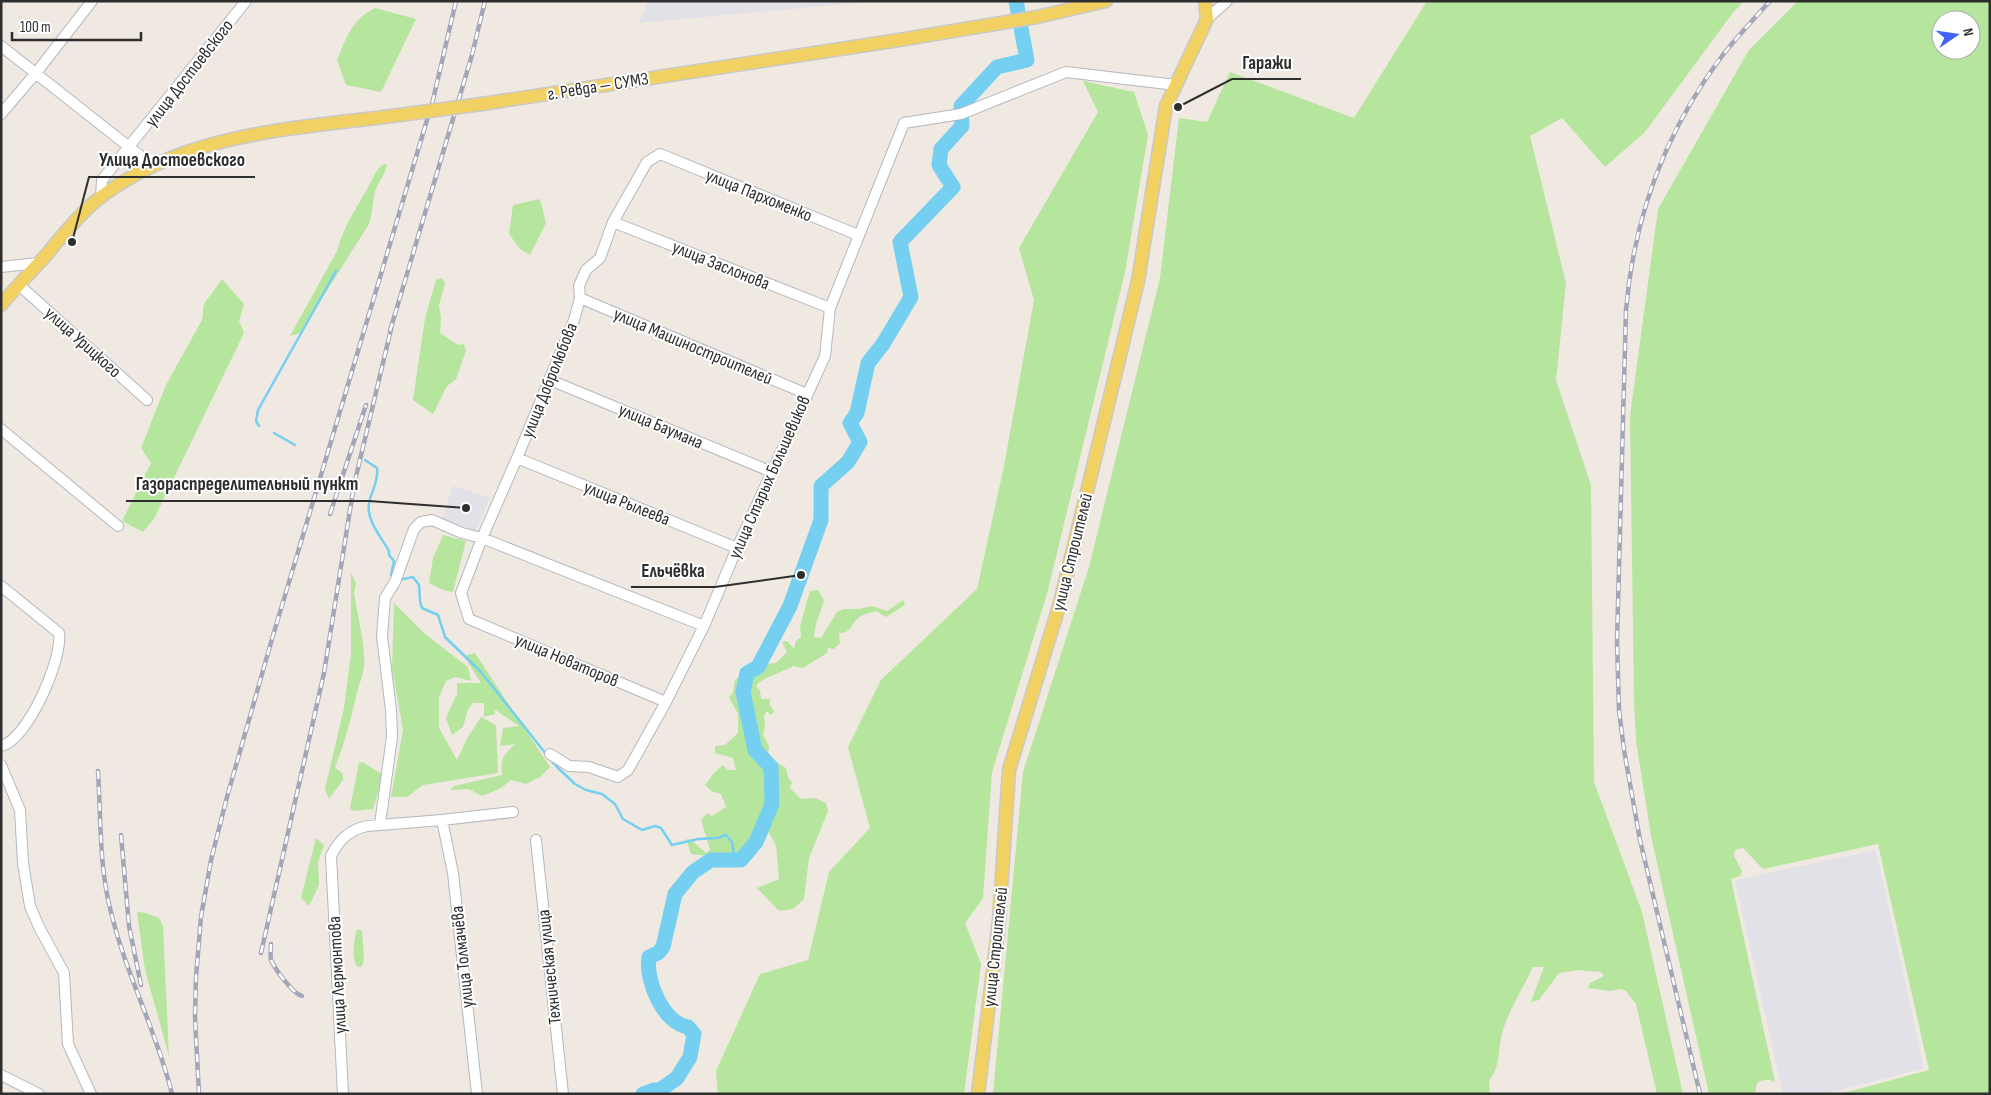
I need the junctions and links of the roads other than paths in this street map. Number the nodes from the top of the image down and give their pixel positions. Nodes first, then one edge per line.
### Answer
1 (92, 1) edge
2 (246, 1) edge
3 (1106, 1) edge
4 (1205, 1) edge
5 (1227, 1) edge
6 (1207, 19) junction
7 (1, 46) edge
8 (36, 74) junction
9 (1176, 85) junction
10 (1, 114) edge
11 (130, 148) junction
12 (660, 154) joint
13 (152, 165) junction
14 (101, 197) junction
15 (613, 222) junction
16 (858, 235) junction
17 (38, 263) junction
18 (1, 267) edge
19 (18, 284) junction
20 (580, 298) junction
21 (1, 305) edge
22 (830, 308) junction
23 (550, 380) junction
24 (807, 394) junction
25 (147, 400) dead end
26 (1, 429) edge
27 (518, 458) junction
28 (772, 472) junction
29 (118, 526) dead end
30 (482, 538) junction
31 (737, 548) junction
32 (1, 586) edge
33 (469, 619) joint
34 (704, 626) junction
35 (666, 702) junction
36 (2, 747) edge
37 (550, 754) dead end
38 (1, 765) edge
39 (513, 812) dead end
40 (442, 820) junction
41 (380, 824) junction
42 (536, 840) dead end
43 (1, 1075) edge
44 (39, 1094) edge
45 (91, 1094) edge
46 (344, 1094) edge
47 (477, 1094) edge
48 (563, 1094) edge
49 (978, 1094) edge

1 - 8 street
2 - 11 street, улица Достоевского
3 - 13 main road, г. Ревда — СУМЗ, bridge
4 - 6 main road
5 - 6 street, улица Строителей
6 - 9 main road, улица Строителей
7 - 8 street
8 - 10 street
8 - 11 street
9 - 16 street, улица Старых Большевиков
9 - 49 main road, улица Строителей
11 - 13 street
11 - 14 street, улица Достоевского
12 - 15 street, улица Добролюбова
12 - 16 street, улица Пархоменко
13 - 14 main road, г. Ревда — СУМЗ
14 - 17 main road, улица Достоевского
15 - 20 street, улица Добролюбова
15 - 22 street, улица Заслонова
16 - 22 street, улица Старых Большевиков
17 - 18 street
17 - 19 main road, улица Достоевского
19 - 21 main road, улица Достоевского
19 - 25 street, улица Урицкого
20 - 23 street, улица Добролюбова
20 - 24 street, улица Машиностроителей
22 - 24 street, улица Старых Большевиков
23 - 27 street, улица Добролюбова
23 - 28 street, улица Баумана
24 - 28 street, улица Старых Большевиков
26 - 29 street
27 - 30 street, улица Добролюбова
27 - 31 street, улица Рылеева
28 - 31 street, улица Старых Большевиков
30 - 33 street, улица Добролюбова
30 - 34 street
30 - 41 street
31 - 34 street, улица Старых Большевиков
32 - 36 street
33 - 35 street, улица Новаторов
34 - 35 street, улица Старых Большевиков
35 - 37 street, улица Старых Большевиков
38 - 45 street
39 - 40 street
40 - 41 street
40 - 47 street, улица Толмачёва
41 - 46 street, улица Лермонтова
42 - 48 street, Техническая улица
43 - 44 street

